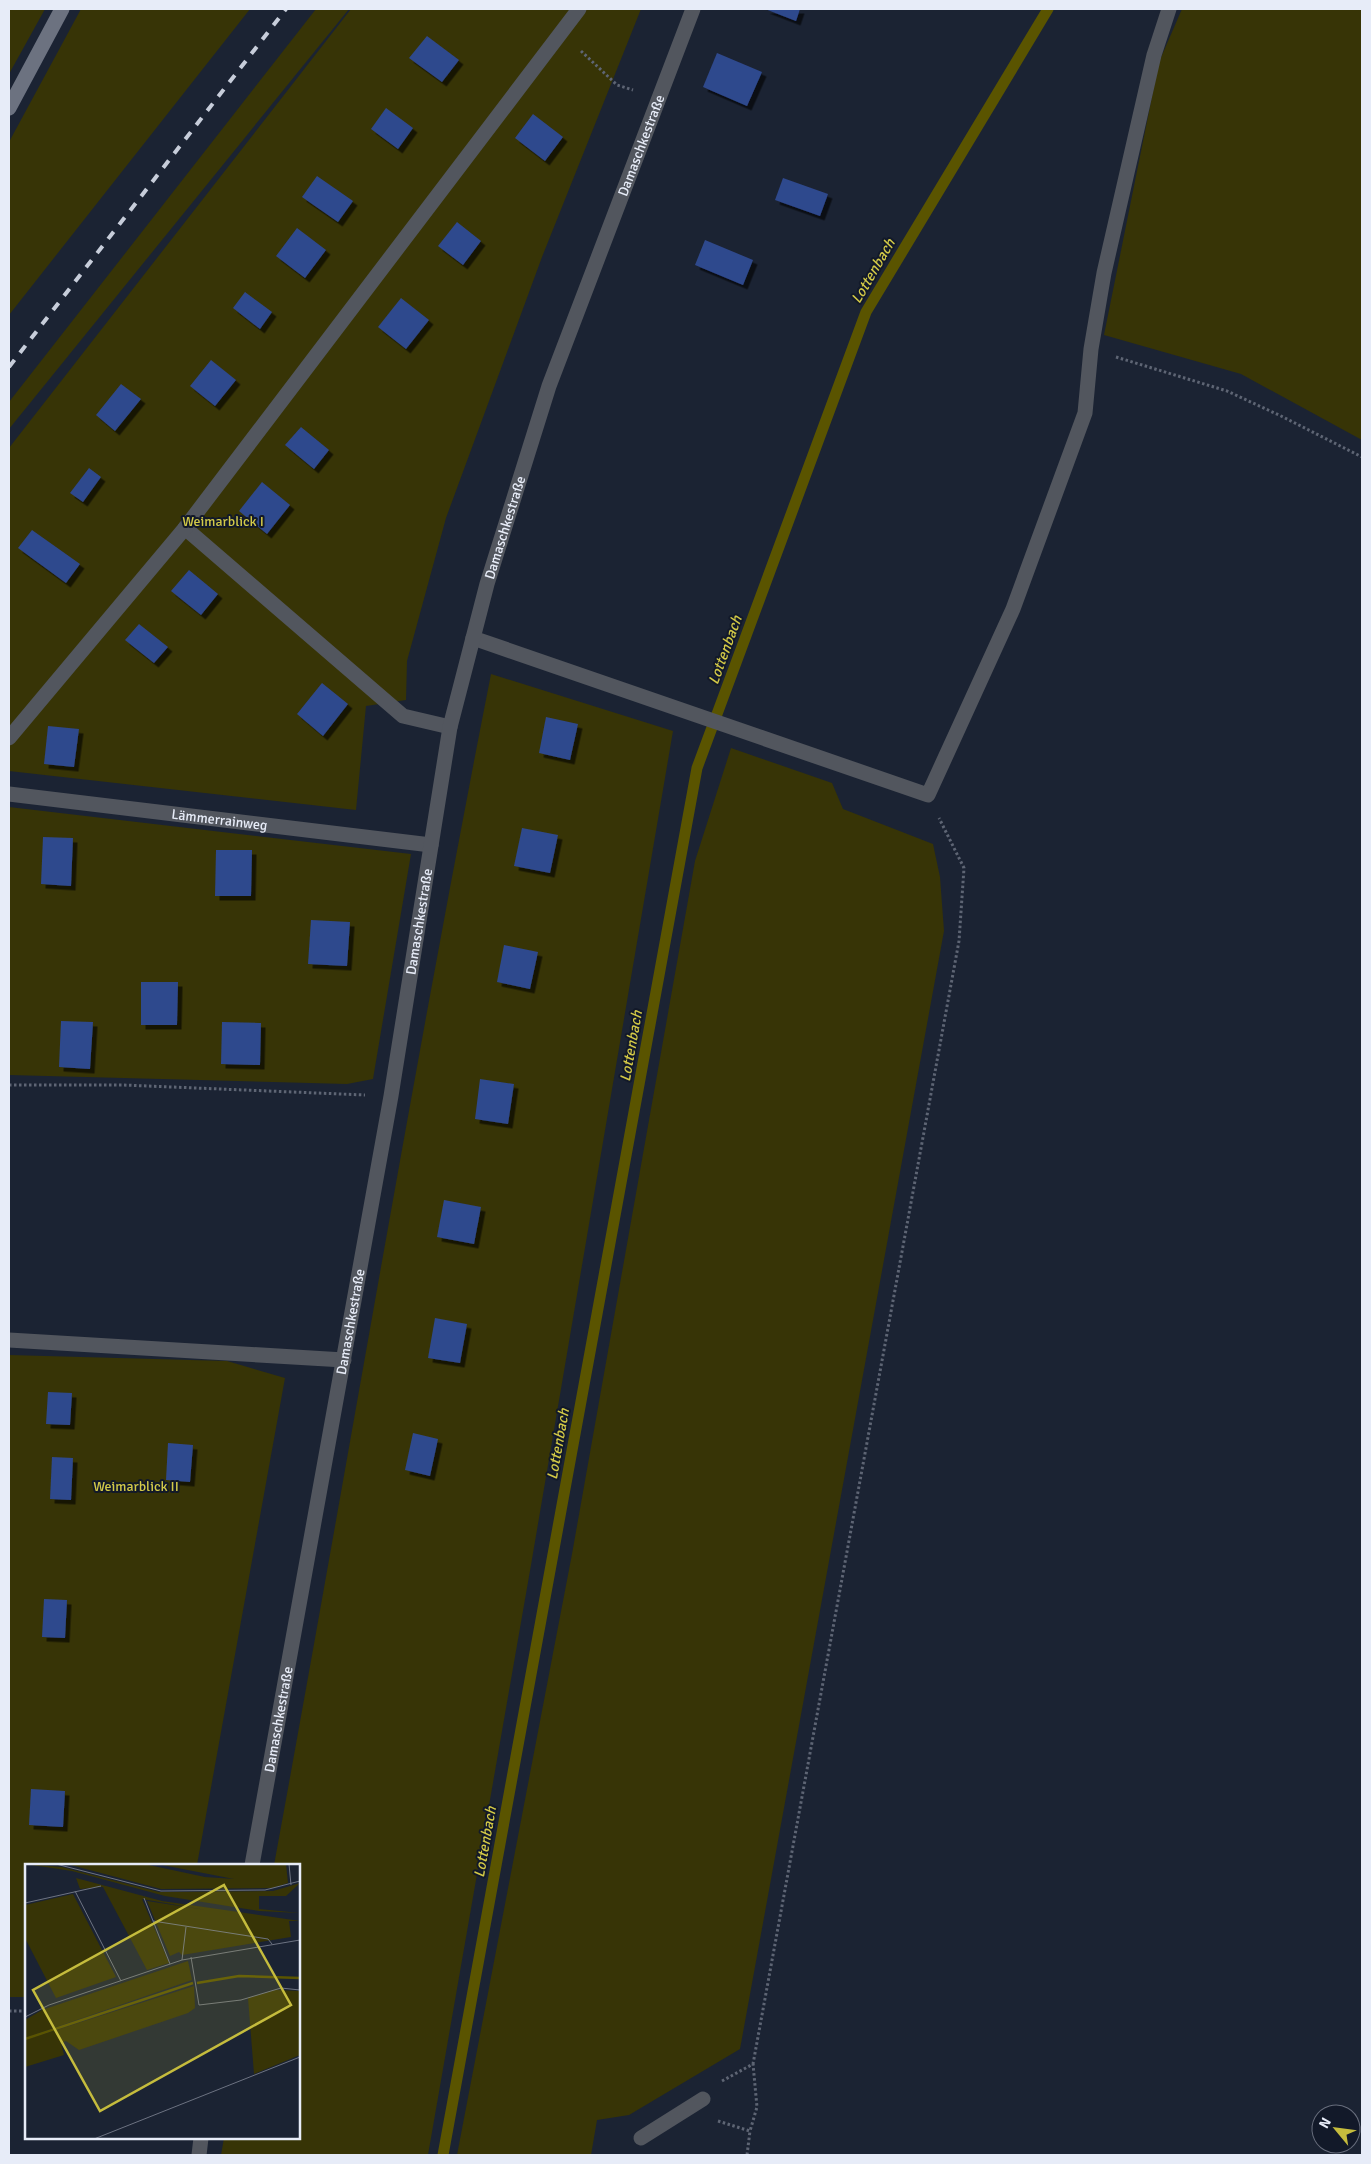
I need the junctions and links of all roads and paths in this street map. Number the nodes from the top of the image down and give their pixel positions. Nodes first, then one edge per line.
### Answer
1 (62, 9) edge
2 (579, 9) edge
3 (693, 9) edge
4 (1169, 9) edge
5 (561, 31) junction
6 (659, 98) junction
7 (9, 108) edge
8 (1091, 350) junction
9 (1362, 457) edge
10 (185, 528) junction
11 (473, 638) junction
12 (450, 727) junction
13 (9, 738) edge
14 (9, 794) edge
15 (928, 795) junction
16 (431, 845) junction
17 (9, 1085) edge
18 (391, 1096) junction
19 (9, 1340) edge
20 (344, 1360) junction
21 (252, 1864) edge
22 (9, 2011) edge
23 (25, 2011) edge
24 (753, 2064) junction
25 (703, 2100) junction
26 (750, 2131) junction
27 (641, 2138) dead end
28 (201, 2139) edge
29 (200, 2155) edge
30 (747, 2155) edge

1 - 7 street
2 - 5 street
3 - 6 street, Damaschkestraße
4 - 8 street
5 - 6 path
5 - 10 street
6 - 11 street, Damaschkestraße
8 - 9 path
8 - 15 street
10 - 12 street
10 - 13 street
11 - 12 street, Damaschkestraße
11 - 15 street
12 - 16 street, Damaschkestraße
14 - 16 street, Lämmerrainweg
15 - 24 path
16 - 18 street, Damaschkestraße
17 - 18 path
18 - 20 street, Damaschkestraße
19 - 20 street
20 - 21 street, Damaschkestraße
22 - 23 path
24 - 25 path
24 - 26 path
25 - 26 path
25 - 27 street
26 - 30 path
28 - 29 street

